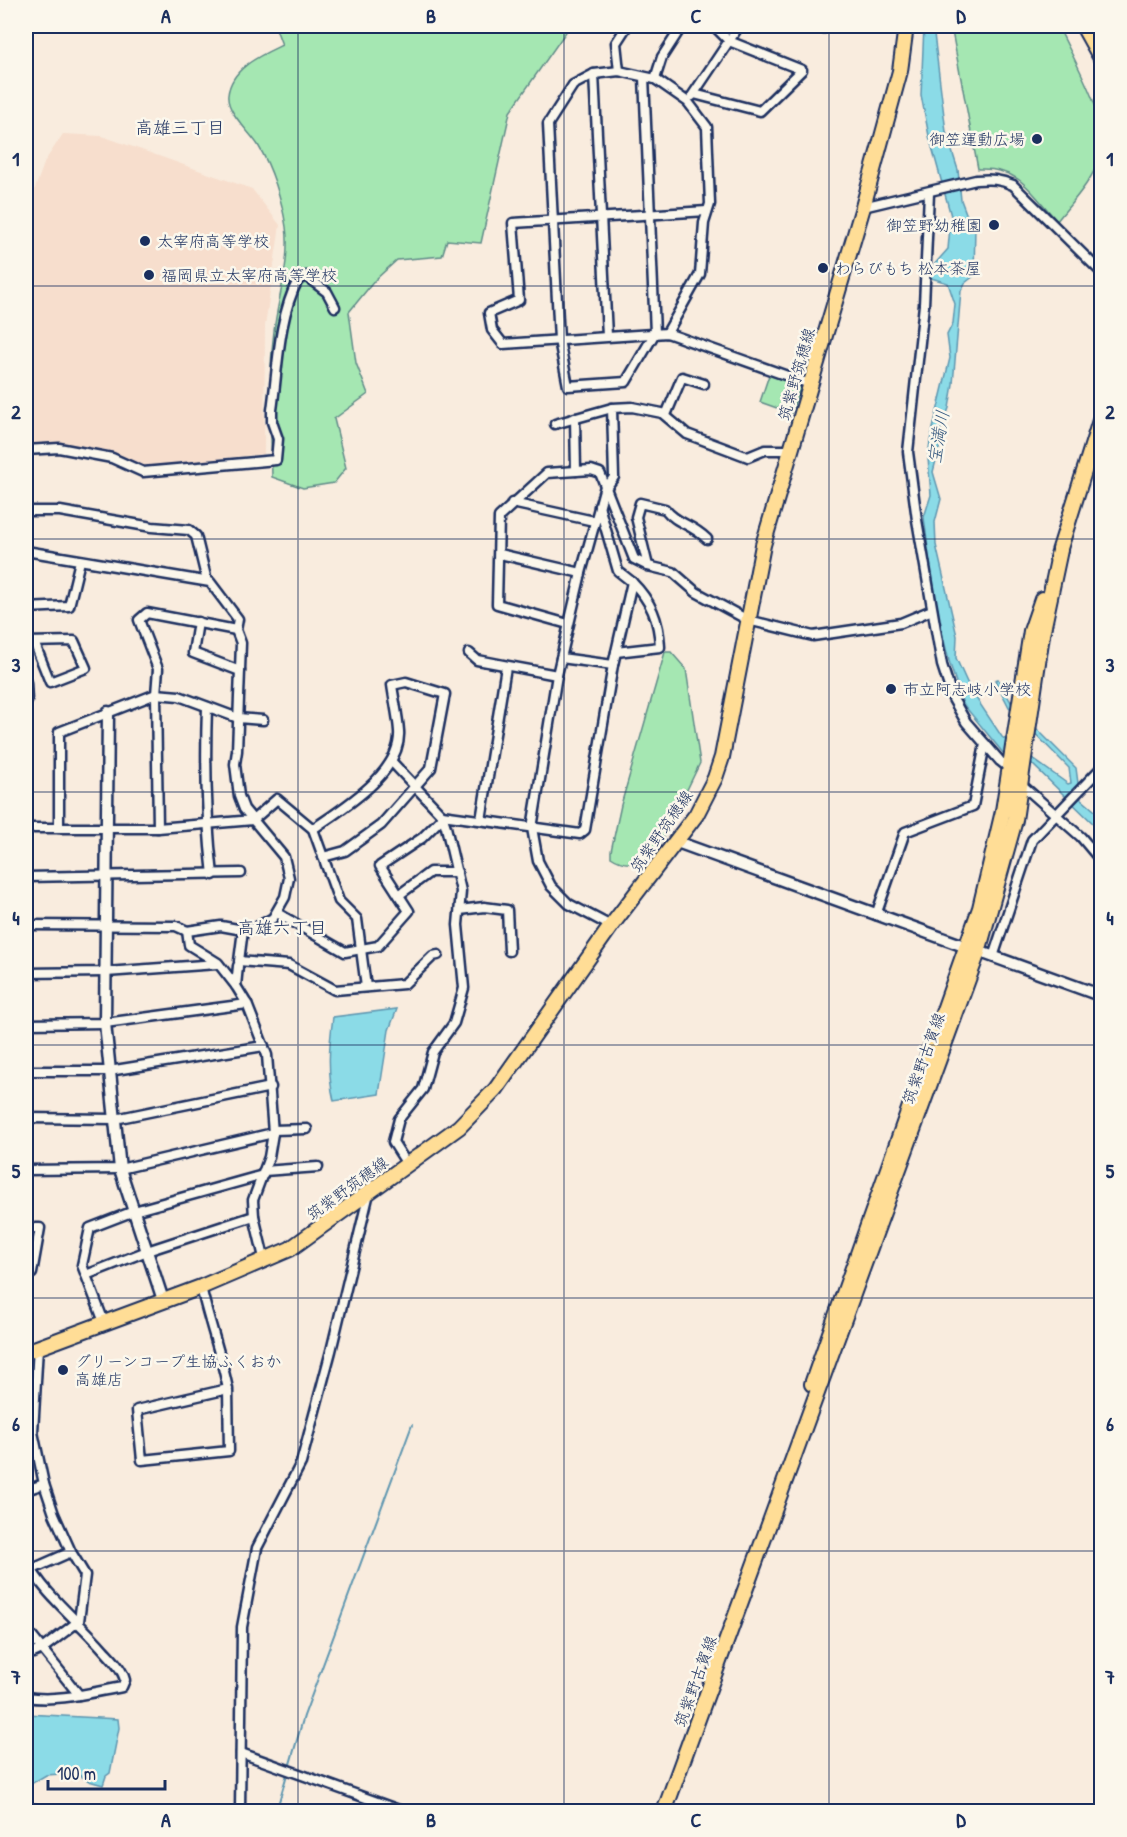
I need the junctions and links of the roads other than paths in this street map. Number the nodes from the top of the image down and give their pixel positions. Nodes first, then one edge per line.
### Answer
1 (627, 26) edge
2 (682, 26) edge
3 (714, 26) edge
4 (738, 26) edge
5 (798, 26) edge
6 (832, 26) edge
7 (906, 26) edge
8 (1083, 26) edge
9 (729, 41) junction
10 (1101, 60) edge
11 (619, 71) junction
12 (594, 74) junction
13 (644, 77) junction
14 (655, 79) junction
15 (694, 94) junction
16 (688, 102) junction
17 (932, 191) junction
18 (863, 207) junction
19 (708, 212) junction
20 (650, 214) junction
21 (601, 218) junction
22 (554, 221) junction
23 (1101, 273) edge
24 (335, 307) dead end
25 (655, 333) junction
26 (667, 333) junction
27 (607, 336) junction
28 (559, 340) junction
29 (704, 384) dead end
30 (810, 384) junction
31 (612, 408) junction
32 (1101, 414) edge
33 (666, 415) junction
34 (575, 418) junction
35 (555, 424) dead end
36 (26, 450) edge
37 (791, 450) junction
38 (576, 471) junction
39 (606, 487) junction
40 (512, 503) junction
41 (599, 506) junction
42 (26, 511) edge
43 (594, 521) junction
44 (707, 539) dead end
45 (26, 551) edge
46 (500, 554) junction
47 (80, 561) junction
48 (648, 566) junction
49 (580, 573) junction
50 (207, 581) junction
51 (632, 582) junction
52 (26, 608) edge
53 (932, 610) junction
54 (747, 620) junction
55 (198, 622) junction
56 (568, 624) junction
57 (236, 630) junction
58 (30, 642) edge
59 (616, 652) junction
60 (469, 654) dead end
61 (561, 658) junction
62 (613, 665) junction
63 (506, 667) junction
64 (240, 671) junction
65 (557, 675) junction
66 (26, 682) edge
67 (156, 694) junction
68 (27, 700) edge
69 (207, 707) junction
70 (108, 712) junction
71 (238, 718) junction
72 (263, 720) dead end
73 (985, 744) junction
74 (393, 762) junction
75 (1014, 766) junction
76 (1101, 767) edge
77 (1021, 784) junction
78 (416, 787) junction
79 (1057, 813) junction
80 (442, 816) junction
81 (253, 820) junction
82 (481, 820) junction
83 (207, 825) junction
84 (26, 828) edge
85 (59, 828) junction
86 (108, 828) junction
87 (159, 828) junction
88 (532, 828) junction
89 (313, 829) junction
90 (676, 842) junction
91 (323, 857) junction
92 (1101, 862) edge
93 (457, 872) junction
94 (242, 873) dead end
95 (213, 875) junction
96 (107, 876) junction
97 (26, 877) edge
98 (399, 895) junction
99 (459, 910) junction
100 (277, 913) junction
101 (876, 915) junction
102 (26, 925) edge
103 (106, 926) junction
104 (611, 926) junction
105 (243, 930) junction
106 (187, 931) junction
107 (362, 951) junction
108 (509, 951) dead end
109 (973, 951) junction
110 (438, 955) dead end
111 (993, 957) junction
112 (218, 963) junction
113 (238, 966) dead end
114 (106, 972) junction
115 (26, 973) edge
116 (236, 986) junction
117 (366, 987) junction
118 (1101, 996) edge
119 (247, 1004) junction
120 (105, 1023) junction
121 (26, 1024) edge
122 (264, 1046) junction
123 (26, 1071) edge
124 (110, 1071) junction
125 (271, 1087) junction
126 (26, 1118) edge
127 (115, 1119) junction
128 (307, 1128) dead end
129 (273, 1132) junction
130 (407, 1164) junction
131 (318, 1167) dead end
132 (120, 1169) junction
133 (26, 1170) edge
134 (264, 1173) junction
135 (369, 1193) junction
136 (134, 1211) junction
137 (254, 1216) junction
138 (26, 1228) edge
139 (147, 1251) junction
140 (265, 1262) junction
141 (26, 1274) edge
142 (86, 1275) junction
143 (201, 1287) junction
144 (163, 1300) junction
145 (104, 1322) junction
146 (32, 1349) edge
147 (228, 1389) junction
148 (29, 1403) edge
149 (44, 1484) junction
150 (26, 1490) edge
151 (71, 1552) junction
152 (26, 1560) edge
153 (28, 1571) edge
154 (79, 1621) junction
155 (26, 1629) edge
156 (42, 1649) junction
157 (26, 1656) edge
158 (79, 1695) junction
159 (26, 1697) edge
160 (242, 1753) junction
161 (26, 1808) edge
162 (55, 1812) edge
163 (240, 1812) edge
164 (405, 1812) edge
165 (664, 1812) edge

1 - 11 street
2 - 14 street
3 - 9 street
4 - 9 street
5 - 6 street
7 - 18 main road, 筑紫野筑穂線
8 - 10 main road
9 - 15 street
9 - 15 street
11 - 12 street
11 - 13 street
12 - 21 street
12 - 22 street
13 - 14 street
13 - 20 street
14 - 16 street
15 - 16 street
16 - 19 street
17 - 18 street
17 - 23 street
17 - 53 street
18 - 30 main road, 筑紫野筑穂線
19 - 20 street
19 - 26 street
20 - 21 street
20 - 25 street
21 - 22 street
21 - 27 street
22 - 28 street
22 - 28 street
24 - 36 street
25 - 26 street
25 - 27 street
25 - 28 street
26 - 30 street
27 - 28 street
29 - 33 street
30 - 37 main road, 筑紫野筑穂線
31 - 33 street
31 - 34 street
31 - 39 street
32 - 75 main road, 筑紫野古賀線
33 - 37 street
34 - 35 street
34 - 38 street
37 - 54 main road, 筑紫野筑穂線
38 - 39 street
38 - 40 street
39 - 41 street
39 - 48 street
40 - 43 street
40 - 46 street
41 - 43 street
41 - 51 street
42 - 50 street
43 - 49 street
44 - 48 street
45 - 47 street
46 - 49 street
46 - 56 street
47 - 50 street
47 - 52 street
48 - 54 street
49 - 56 street
50 - 57 street
51 - 59 street
51 - 59 street
53 - 54 street
53 - 73 street
54 - 90 main road, 筑紫野筑穂線
55 - 57 street
55 - 64 street
55 - 67 street
56 - 61 street
57 - 64 street
58 - 58 street
59 - 62 street
60 - 63 street
61 - 62 street
61 - 65 street
62 - 88 street
63 - 65 street
63 - 82 street
64 - 71 street
65 - 88 street
66 - 68 street
67 - 69 street
67 - 70 street
67 - 87 street
69 - 71 street
69 - 83 street
70 - 85 street
70 - 86 street
71 - 72 street
71 - 81 street
73 - 75 street
73 - 101 street
74 - 78 street
74 - 78 street
74 - 89 street
75 - 77 main road, 筑紫野古賀線
75 - 109 main road, 筑紫野古賀線
76 - 79 street
77 - 79 street
77 - 109 main road, 筑紫野古賀線
78 - 80 street
78 - 91 street
79 - 92 street
79 - 111 street
80 - 82 street
80 - 93 street
80 - 98 street
81 - 83 street
81 - 89 street
81 - 100 street
82 - 88 street
83 - 87 street
83 - 95 street
84 - 85 street
85 - 86 street
86 - 87 street
86 - 96 street
88 - 104 street
89 - 91 street
90 - 101 street
90 - 104 main road, 筑紫野筑穂線
91 - 107 street
93 - 98 street
93 - 99 street
94 - 95 street
95 - 96 street
96 - 97 street
96 - 103 street
98 - 107 street
99 - 108 street
99 - 130 street
100 - 105 street
100 - 107 street
101 - 109 street
102 - 103 street
103 - 106 street
103 - 114 street
104 - 130 main road, 筑紫野筑穂線
105 - 106 street
105 - 117 street
106 - 112 street
107 - 117 street
109 - 111 street
109 - 165 main road, 筑紫野古賀線
110 - 117 street
111 - 118 street
112 - 114 street
112 - 116 street
113 - 116 street
114 - 115 street
114 - 120 street
116 - 119 street
119 - 120 street
119 - 122 street
120 - 121 street
120 - 124 street
122 - 124 street
122 - 125 street
123 - 124 street
124 - 127 street
125 - 127 street
125 - 129 street
126 - 127 street
127 - 132 street
128 - 129 street
129 - 132 street
129 - 134 street
130 - 135 main road, 筑紫野筑穂線
131 - 134 street
132 - 133 street
132 - 136 street
134 - 136 street
134 - 137 street
135 - 140 main road, 筑紫野筑穂線
135 - 160 street
136 - 139 street
136 - 142 street
137 - 139 street
137 - 140 street
138 - 141 street
139 - 142 street
139 - 144 street
140 - 143 main road, 筑紫野筑穂線
142 - 145 street
143 - 144 main road, 筑紫野筑穂線
143 - 147 street
144 - 145 main road, 筑紫野筑穂線
145 - 146 main road, 筑紫野筑穂線
146 - 148 street
147 - 147 street
148 - 149 street
149 - 150 street
149 - 151 street
151 - 153 street
151 - 154 street
152 - 153 street
153 - 154 street
154 - 156 street
154 - 158 street
155 - 156 street
156 - 157 street
156 - 158 street
158 - 159 street
160 - 163 street
160 - 164 street
161 - 162 street

